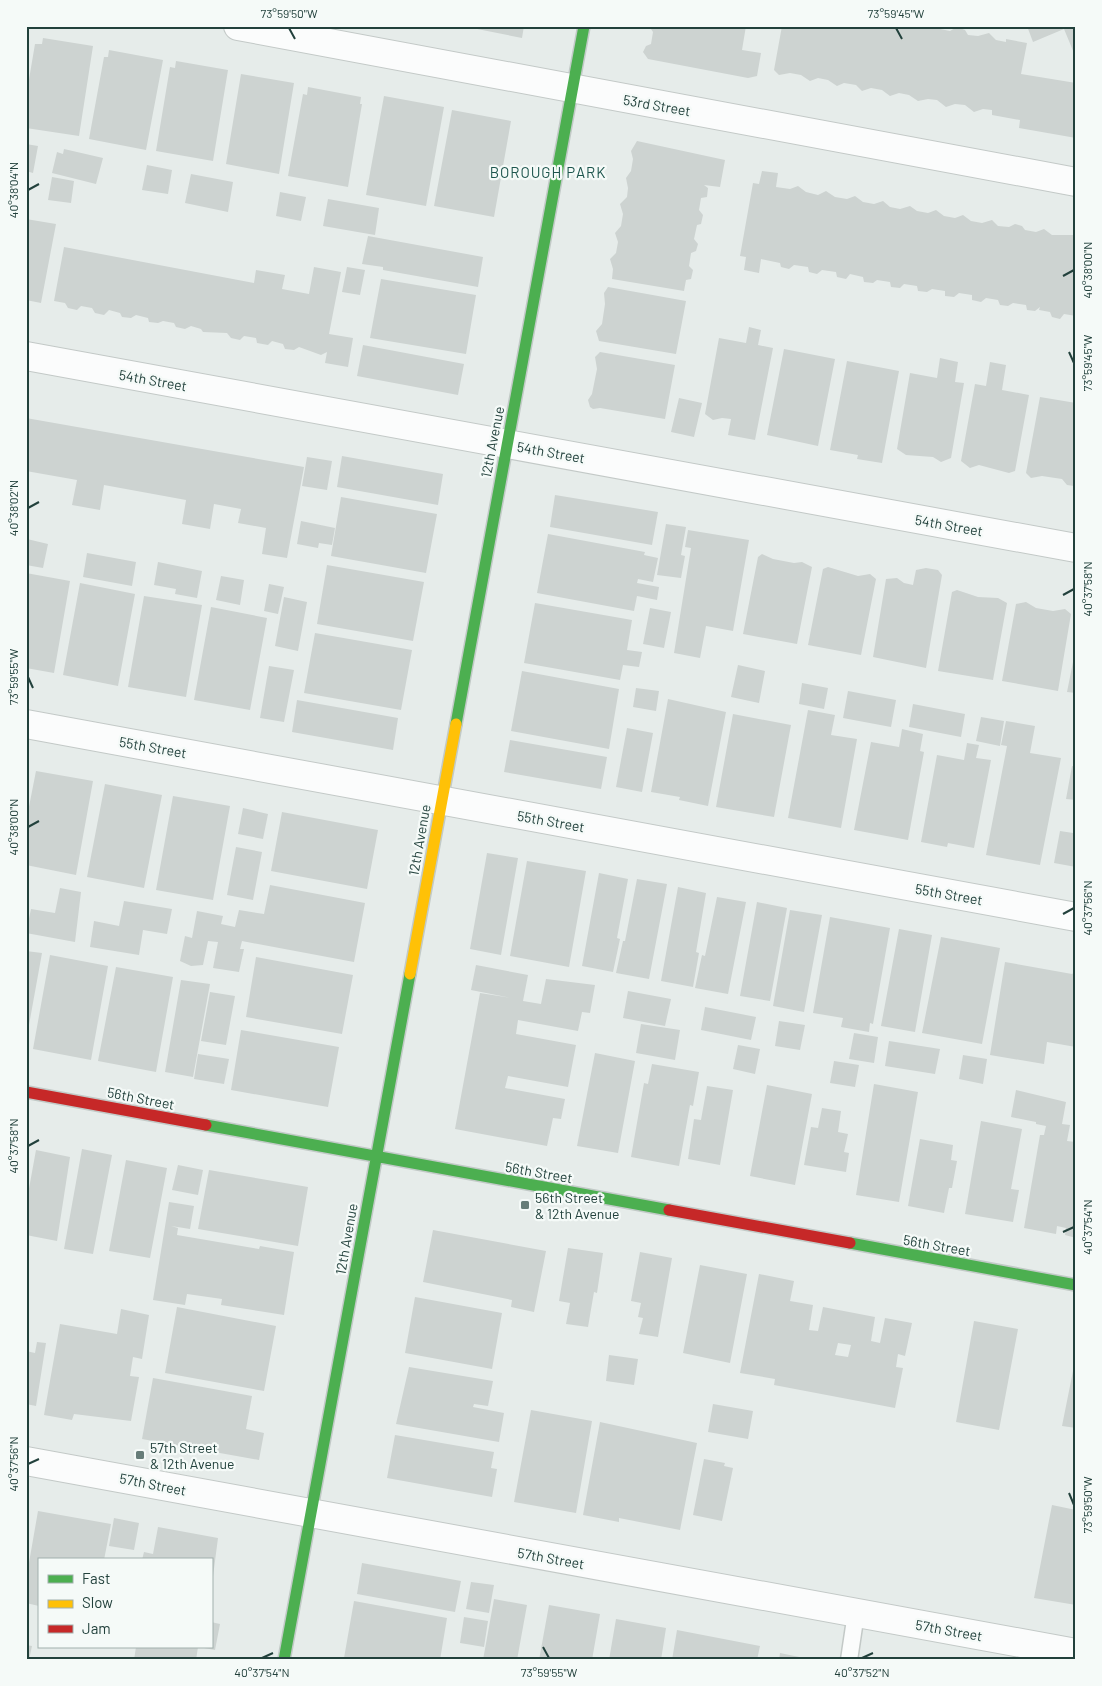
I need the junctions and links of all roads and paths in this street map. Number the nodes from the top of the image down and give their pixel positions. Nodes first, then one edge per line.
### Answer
1 (238, 26) edge
2 (584, 26) edge
3 (572, 89) junction
4 (1076, 182) edge
5 (26, 356) edge
6 (507, 444) junction
7 (1076, 548) edge
8 (26, 724) edge
9 (442, 800) junction
10 (1076, 917) edge
11 (26, 1092) edge
12 (376, 1157) junction
13 (1076, 1285) edge
14 (26, 1461) edge
15 (311, 1514) junction
16 (856, 1613) junction
17 (1076, 1653) edge
18 (284, 1660) edge
19 (849, 1660) edge

1 - 3 street, 53rd Street
2 - 3 street, 12th Avenue
3 - 4 street, 53rd Street
3 - 6 street, 12th Avenue
5 - 6 street, 54th Street
6 - 7 street, 54th Street
6 - 9 street, 12th Avenue
8 - 9 street, 55th Street
9 - 10 street, 55th Street
9 - 12 street, 12th Avenue
11 - 12 street, 56th Street
12 - 13 street, 56th Street
12 - 15 street, 12th Avenue
14 - 15 street, 57th Street
15 - 16 street, 57th Street
15 - 18 street, 12th Avenue
16 - 17 street, 57th Street
16 - 19 lane

